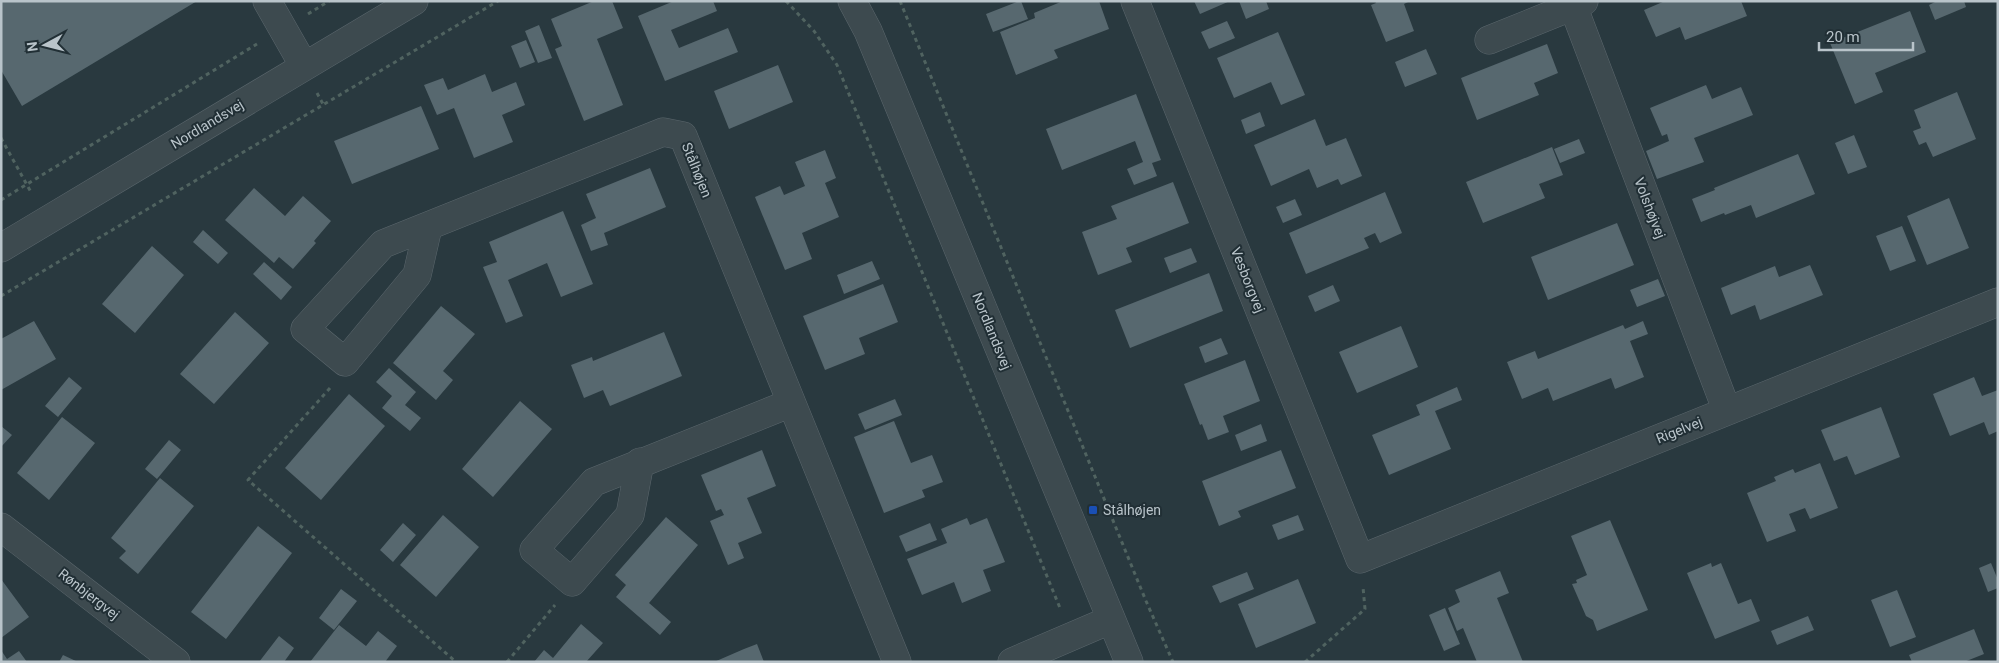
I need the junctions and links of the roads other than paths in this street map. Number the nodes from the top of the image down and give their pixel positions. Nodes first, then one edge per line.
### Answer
1 (267, 1) edge
2 (414, 1) edge
3 (852, 1) edge
4 (1135, 1) edge
5 (1579, 4) edge
6 (1488, 40) dead end
7 (304, 66) junction
8 (428, 227) junction
9 (1, 248) edge
10 (1998, 302) edge
11 (791, 403) junction
12 (1727, 411) junction
13 (640, 462) junction
14 (1, 527) edge
15 (1360, 559) joint
16 (1110, 620) junction
17 (176, 662) edge
18 (897, 662) edge
19 (1012, 662) edge
20 (1129, 662) edge

1 - 7 street
2 - 7 street, Nordlandsvej
3 - 16 street, Nordlandsvej
4 - 15 street, Vesborgvej
5 - 6 street, Volshøjvej
5 - 12 street, Volshøjvej
7 - 9 street, Nordlandsvej
8 - 8 street, Stålhøjen
8 - 11 street, Stålhøjen
10 - 12 street, Rigelvej
11 - 13 street
11 - 18 street, Stålhøjen
12 - 15 street, Rigelvej
13 - 13 street
14 - 17 street, Rønbjergvej
16 - 19 street
16 - 20 street, Nordlandsvej

